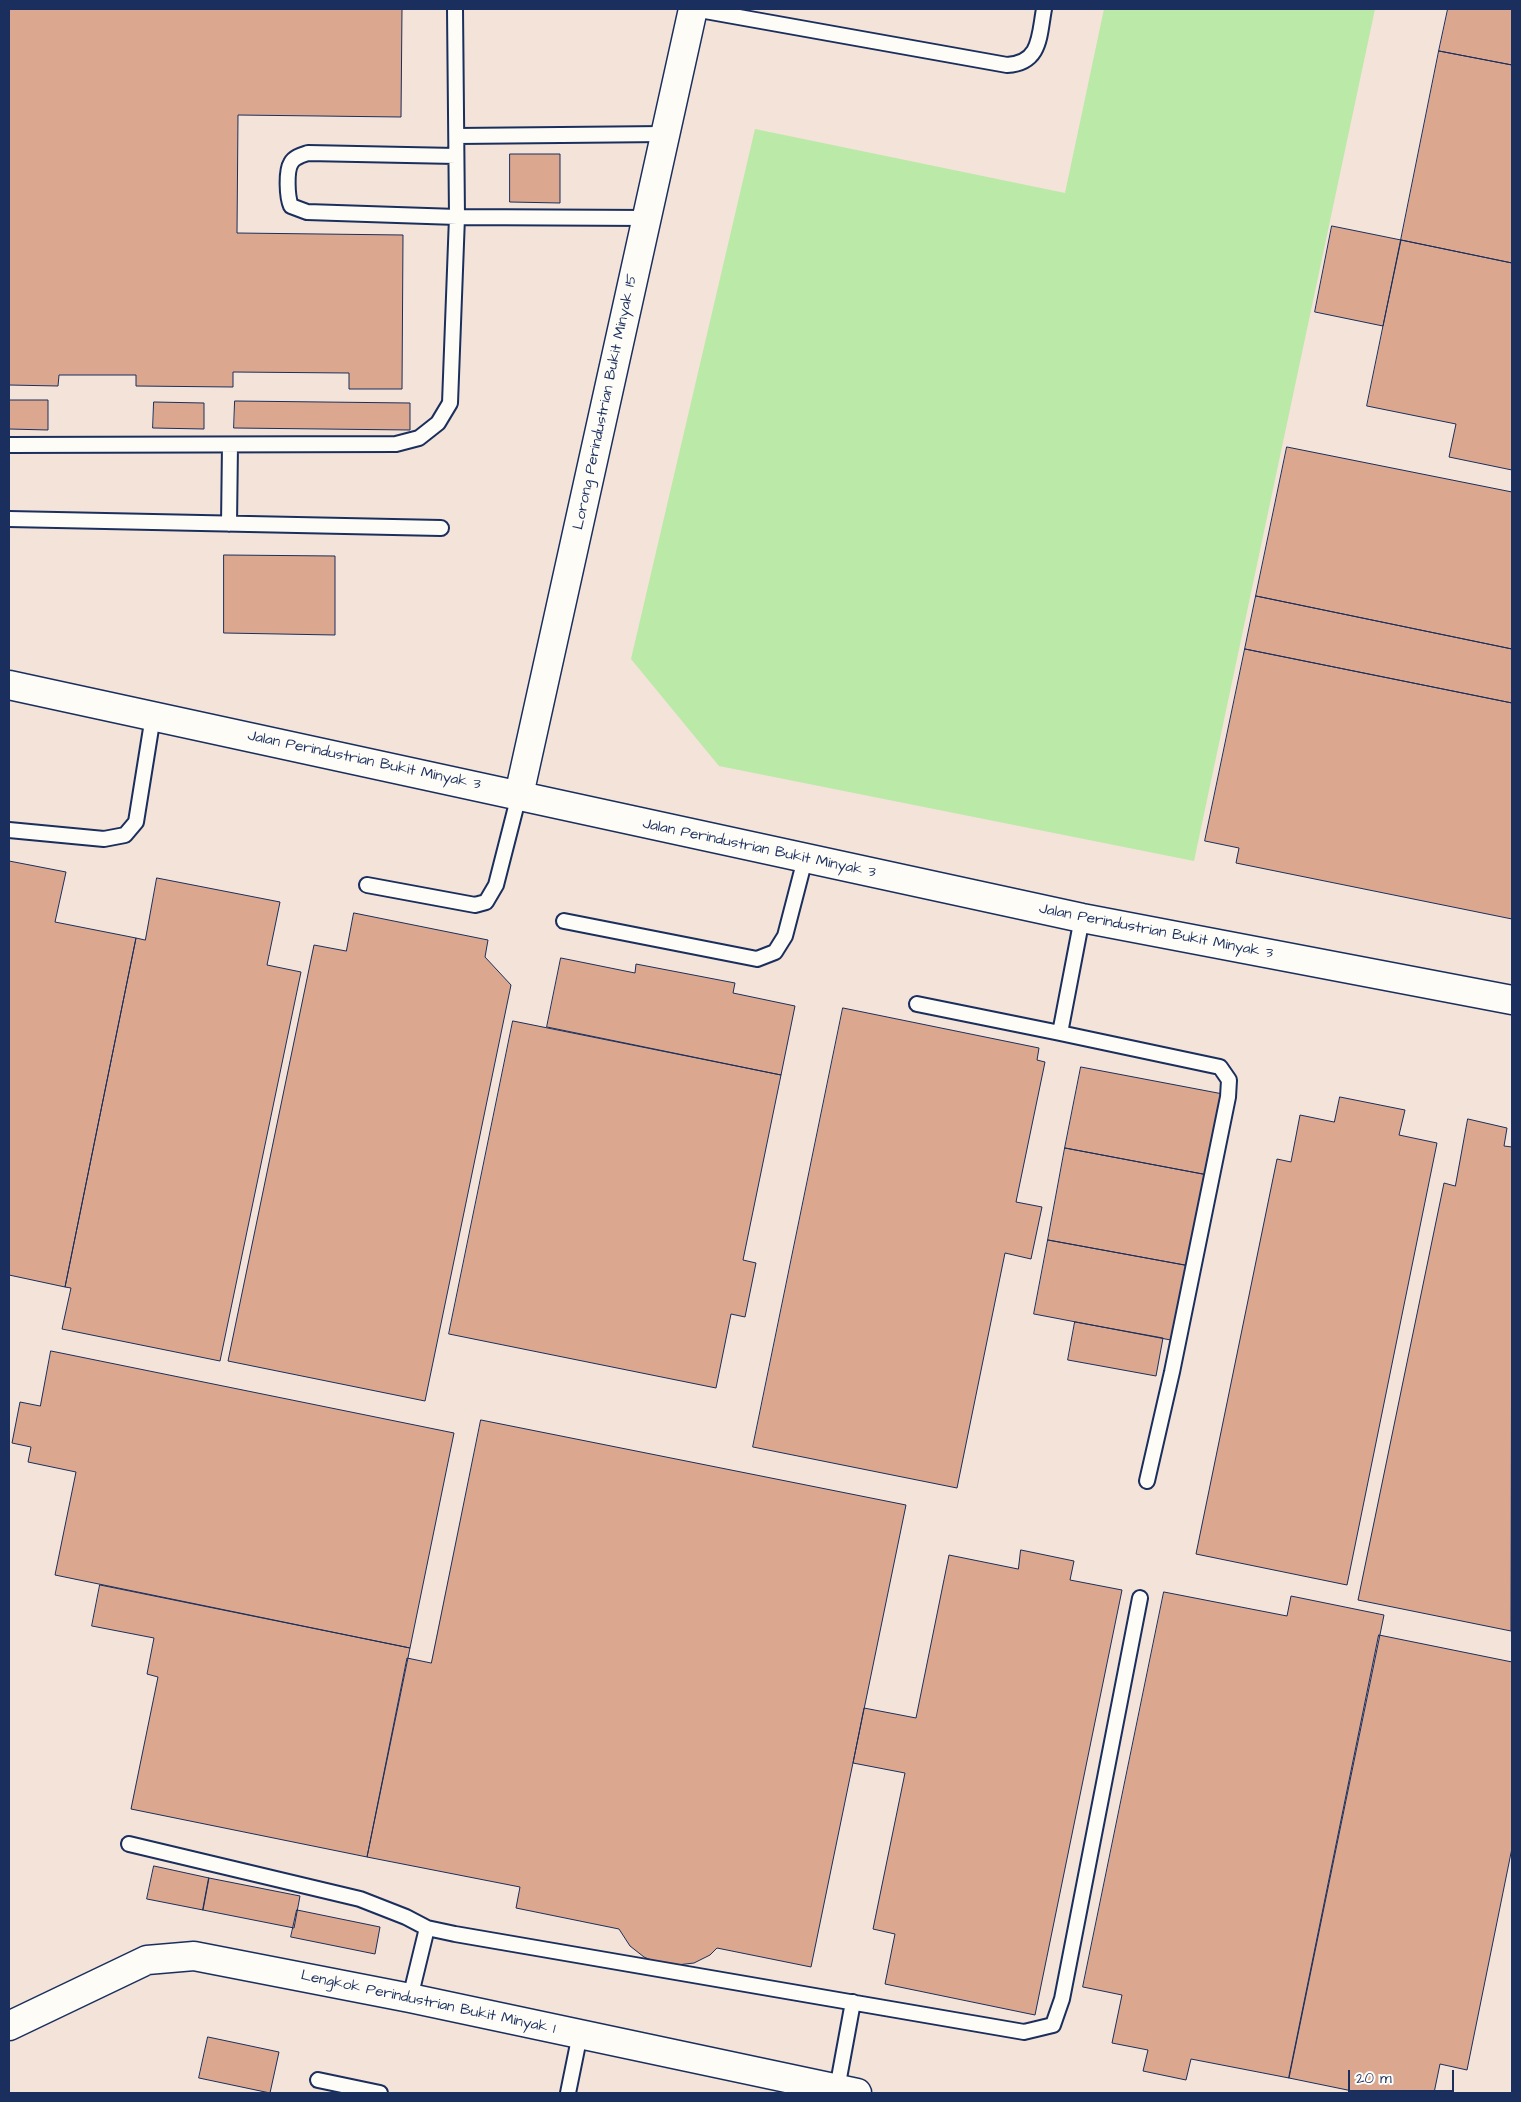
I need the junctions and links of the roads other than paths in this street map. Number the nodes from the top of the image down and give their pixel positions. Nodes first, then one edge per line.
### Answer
1 (455, 9) edge
2 (693, 9) edge
3 (1044, 9) edge
4 (665, 134) junction
5 (457, 136) junction
6 (456, 156) junction
7 (457, 217) junction
8 (647, 218) junction
9 (9, 445) edge
10 (230, 445) junction
11 (9, 519) edge
12 (229, 524) junction
13 (441, 528) dead end
14 (9, 685) edge
15 (153, 716) junction
16 (519, 795) junction
17 (9, 830) edge
18 (805, 859) junction
19 (367, 885) dead end
20 (1082, 918) junction
21 (564, 921) dead end
22 (1512, 1000) edge
23 (917, 1004) dead end
24 (1060, 1033) junction
25 (1147, 1481) dead end
26 (1140, 1598) dead end
27 (129, 1844) dead end
28 (427, 1928) junction
29 (410, 1998) junction
30 (853, 2002) junction
31 (9, 2026) edge
32 (580, 2034) junction
33 (318, 2080) dead end
34 (847, 2091) edge
35 (380, 2093) edge
36 (568, 2093) edge

1 - 5 lane
2 - 3 lane
2 - 4 street, Lorong Perindustrian Bukit Minyak 15
4 - 5 lane
4 - 8 street, Lorong Perindustrian Bukit Minyak 15
5 - 6 lane
6 - 7 lane
6 - 7 lane
7 - 8 lane
7 - 10 lane
8 - 16 street, Lorong Perindustrian Bukit Minyak 15
9 - 10 lane
10 - 12 lane
11 - 12 lane
12 - 13 lane
14 - 15 street, Jalan Perindustrian Bukit Minyak 3
15 - 16 street, Jalan Perindustrian Bukit Minyak 3
15 - 17 lane
16 - 18 street, Jalan Perindustrian Bukit Minyak 3
16 - 19 lane
18 - 20 street, Jalan Perindustrian Bukit Minyak 3
18 - 21 lane
20 - 22 street, Jalan Perindustrian Bukit Minyak 3
20 - 24 lane
23 - 24 lane
24 - 25 lane
26 - 30 lane
27 - 28 lane
28 - 29 lane
28 - 30 lane
29 - 31 street, Lengkok Perindustrian Bukit Minyak 1
29 - 32 street, Lengkok Perindustrian Bukit Minyak 1
30 - 34 lane
32 - 34 street, Lengkok Perindustrian Bukit Minyak 1
32 - 36 lane
33 - 35 lane

